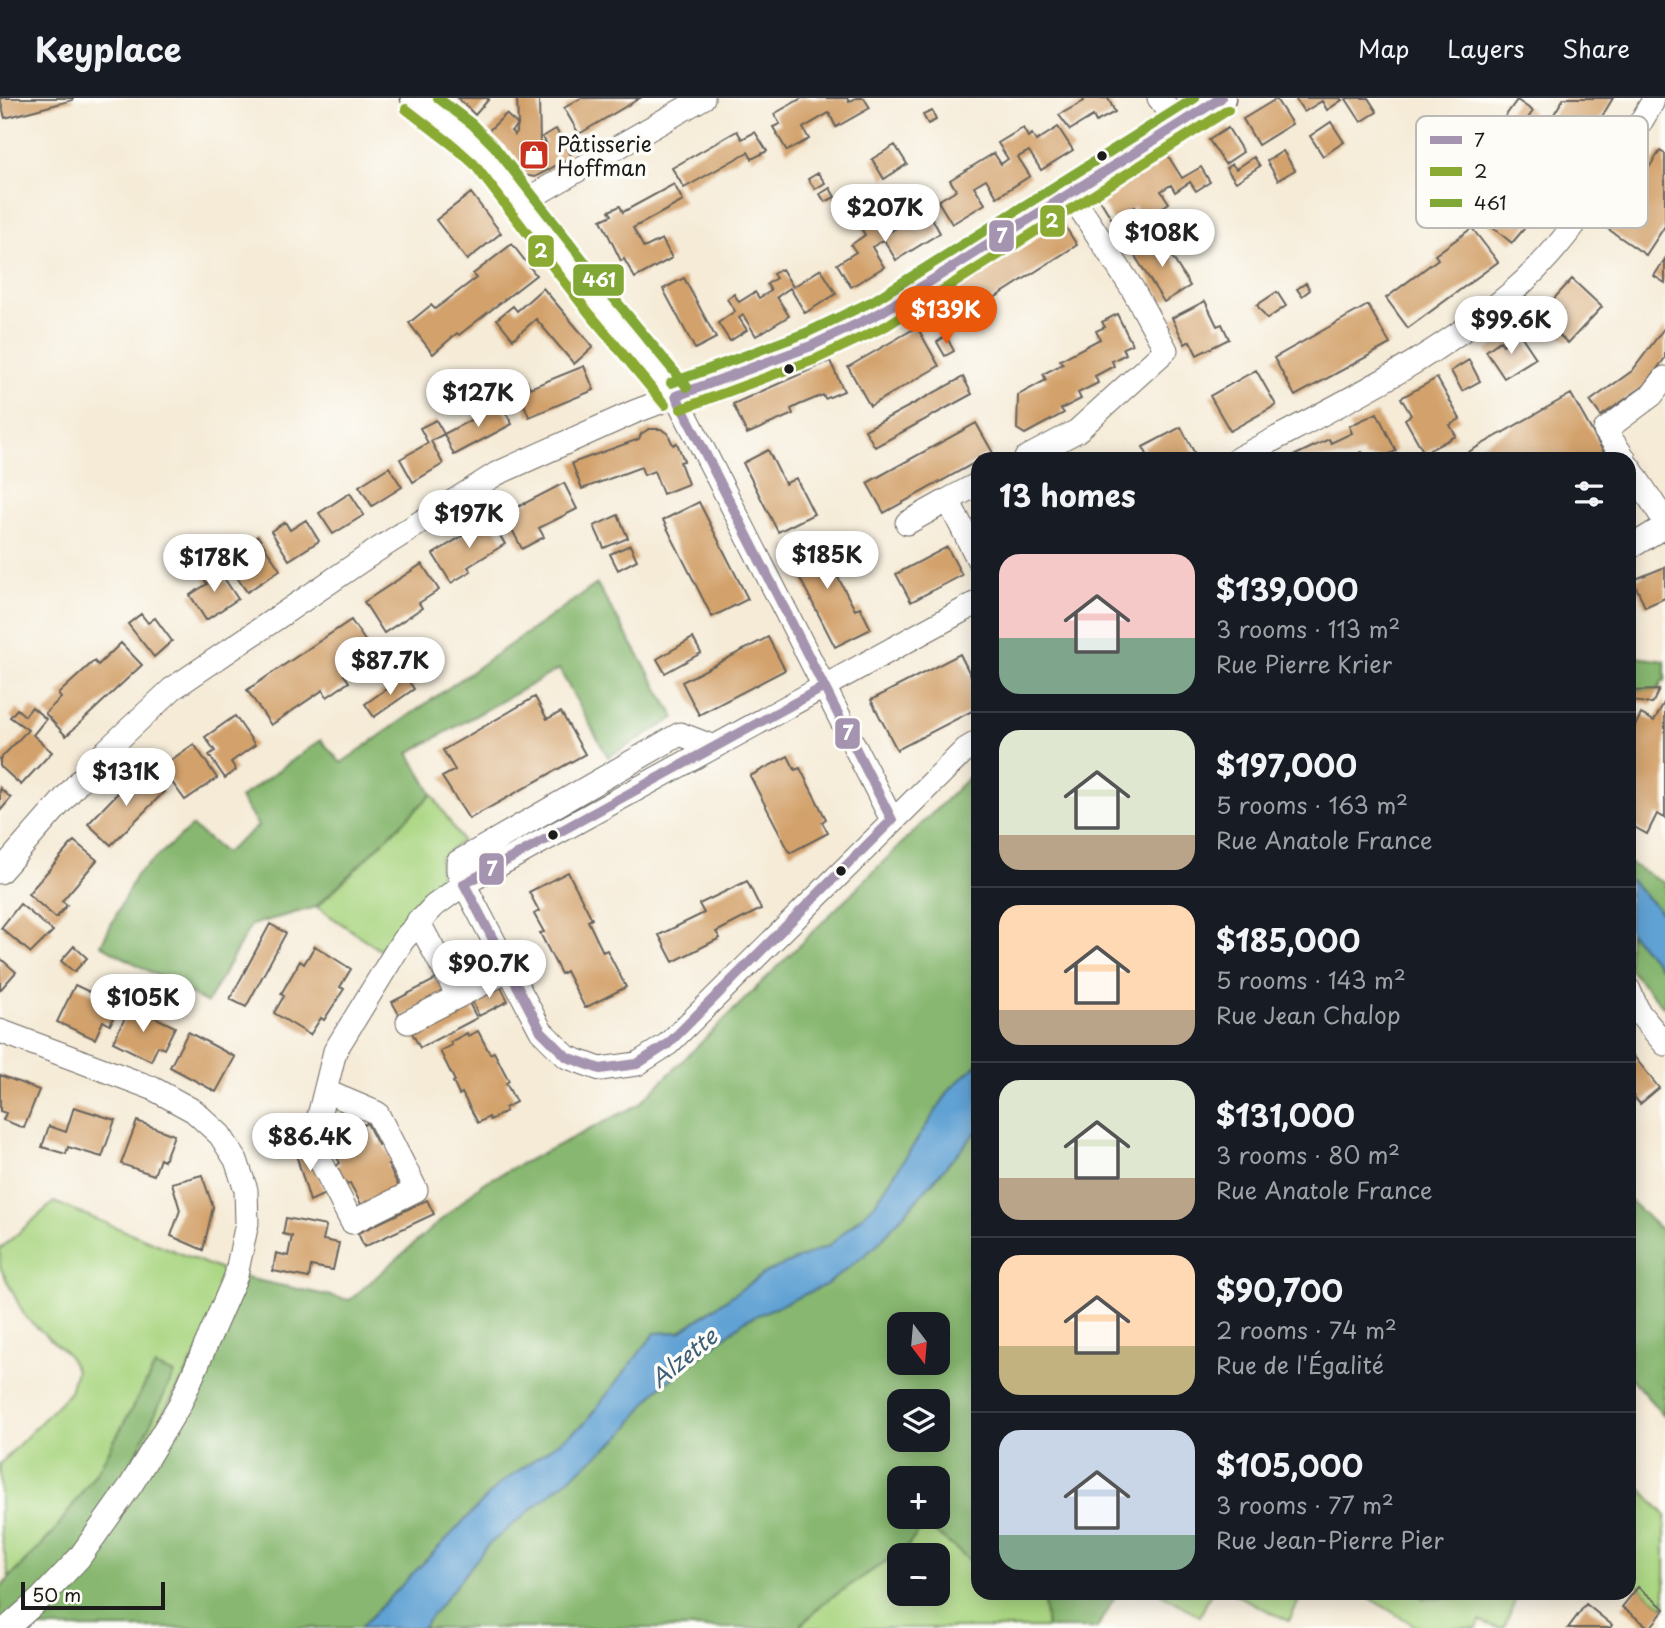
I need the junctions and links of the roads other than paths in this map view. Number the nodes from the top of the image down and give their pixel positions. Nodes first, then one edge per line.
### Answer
1 (415, 98) edge
2 (703, 98) edge
3 (1159, 98) edge
4 (1221, 98) edge
5 (1653, 98) edge
6 (1645, 116) edge
7 (1180, 125) junction
8 (1070, 193) junction
9 (521, 203) junction
10 (1570, 228) edge
11 (1665, 378) edge
12 (676, 396) junction
13 (1037, 452) edge
14 (1250, 452) edge
15 (1620, 452) edge
16 (1636, 478) edge
17 (971, 488) edge
18 (948, 500) junction
19 (1665, 521) edge
20 (907, 523) dead end
21 (1665, 526) edge
22 (1636, 544) edge
23 (971, 545) edge
24 (971, 606) edge
25 (824, 687) junction
26 (971, 746) edge
27 (892, 820) junction
28 (0, 872) edge
29 (464, 884) junction
30 (418, 921) junction
31 (494, 978) dead end
32 (458, 996) junction
33 (1636, 1006) edge
34 (408, 1022) dead end
35 (0, 1031) edge
36 (1665, 1044) edge
37 (325, 1091) junction
38 (7, 1628) edge

1 - 9 main road
2 - 9 street
3 - 7 street
4 - 7 main road
5 - 6 street
7 - 8 main road
8 - 12 main road
8 - 13 street
9 - 12 main road
10 - 14 street
11 - 15 street
12 - 25 street
12 - 28 street
16 - 19 street
17 - 18 street
18 - 20 street
18 - 23 street
21 - 22 street
24 - 25 street
25 - 27 street
25 - 29 street
26 - 27 street
27 - 29 street
29 - 30 street
30 - 32 street
30 - 37 street
31 - 32 street
32 - 34 street
33 - 36 street
35 - 38 street
37 - 37 street

